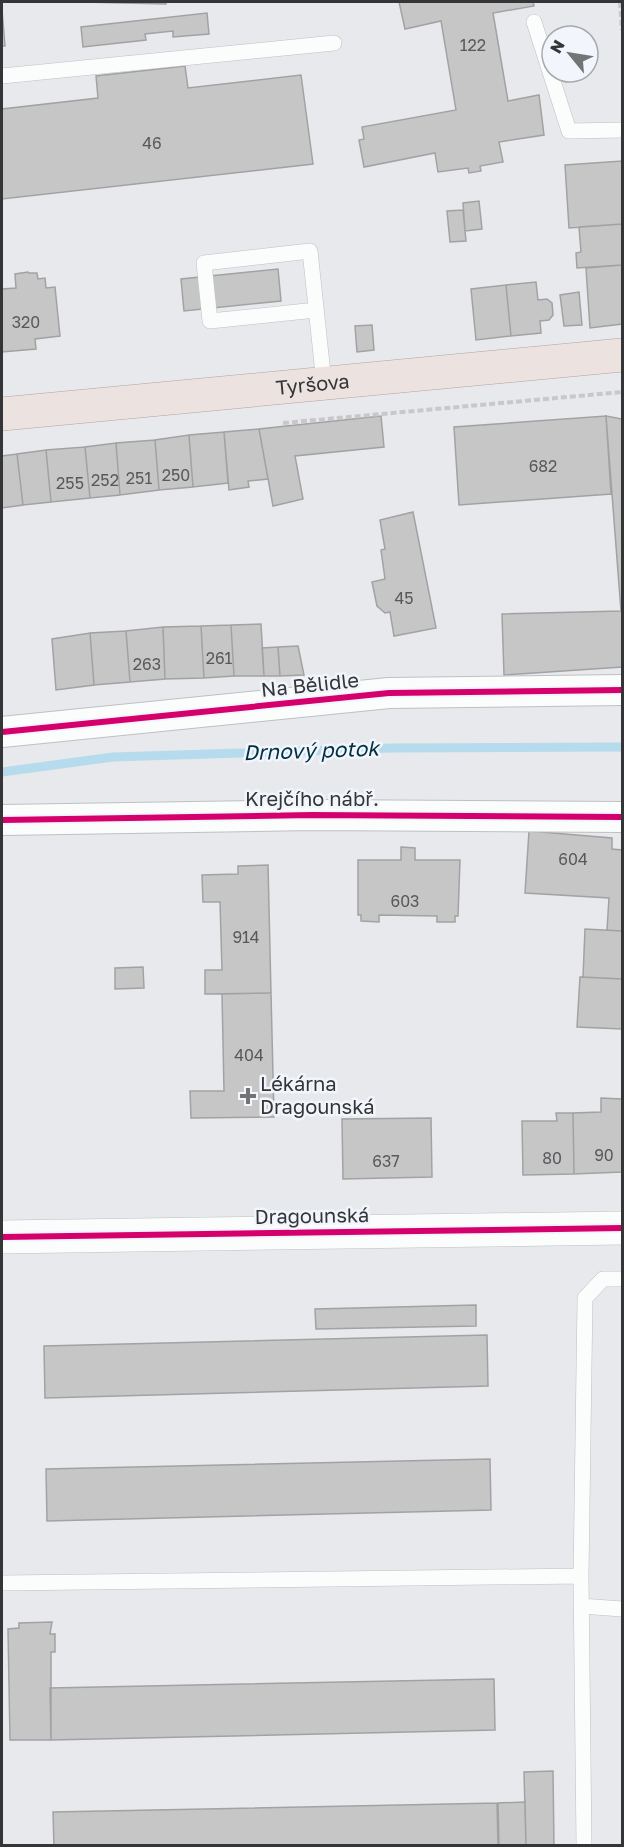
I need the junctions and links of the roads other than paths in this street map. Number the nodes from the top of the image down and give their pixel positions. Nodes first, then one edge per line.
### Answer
1 (534, 22) dead end
2 (334, 43) dead end
3 (2, 76) edge
4 (622, 130) edge
5 (316, 310) junction
6 (622, 356) edge
7 (324, 383) junction
8 (2, 414) edge
9 (622, 690) edge
10 (2, 732) edge
11 (622, 817) edge
12 (2, 820) edge
13 (622, 1227) edge
14 (2, 1237) edge
15 (622, 1279) edge
16 (581, 1576) junction
17 (2, 1583) edge
18 (582, 1606) junction
19 (622, 1609) edge
20 (584, 1845) edge

1 - 4 lane
2 - 3 lane
5 - 5 lane
5 - 7 lane
6 - 7 main road, Tyršova
7 - 8 main road, Tyršova
9 - 10 street, Na Bělidle
11 - 12 street, Krejčího nábř.
13 - 14 street, Dragounská
15 - 16 lane
16 - 17 lane
16 - 18 lane
18 - 19 lane
18 - 20 lane

